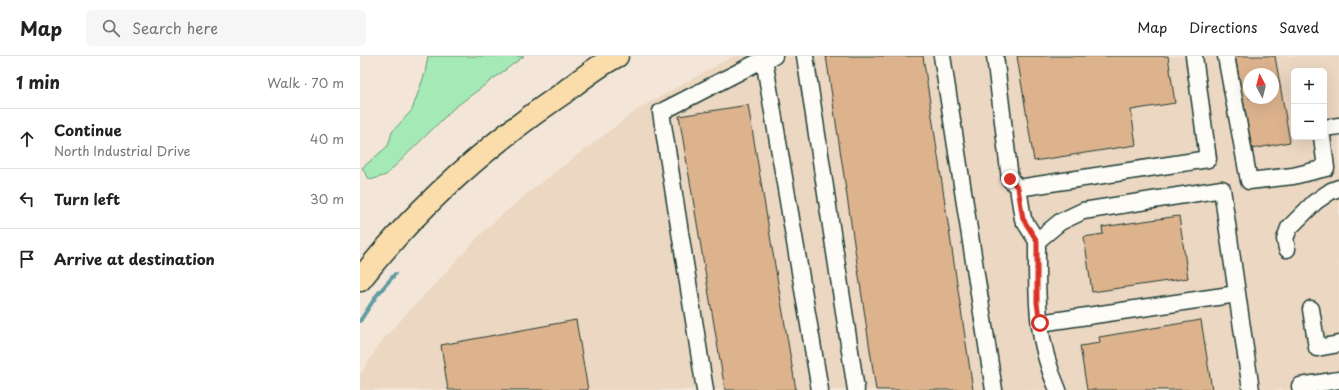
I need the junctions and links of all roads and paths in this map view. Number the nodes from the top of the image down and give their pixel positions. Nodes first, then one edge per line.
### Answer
1 (617, 56) edge
2 (805, 56) edge
3 (942, 56) edge
4 (995, 56) edge
5 (1194, 56) edge
6 (1226, 56) edge
7 (769, 58) edge
8 (1339, 126) edge
9 (1327, 128) edge
10 (1322, 140) edge
11 (1018, 188) junction
12 (1339, 188) edge
13 (1037, 241) junction
14 (1287, 249) dead end
15 (360, 280) edge
16 (1237, 294) junction
17 (1311, 309) dead end
18 (1040, 323) junction
19 (1339, 344) edge
20 (1339, 380) edge
21 (704, 390) edge
22 (820, 390) edge
23 (856, 390) edge
24 (994, 390) edge
25 (1058, 390) edge
26 (1251, 390) edge
27 (1301, 390) edge

1 - 15 highway
2 - 23 street
3 - 24 street
4 - 11 street
5 - 11 street
6 - 10 street
7 - 21 street
7 - 22 street
8 - 9 street
11 - 13 street
12 - 14 street
13 - 16 street
13 - 18 street
16 - 18 street
16 - 26 street
17 - 19 street
18 - 25 street
20 - 27 street

